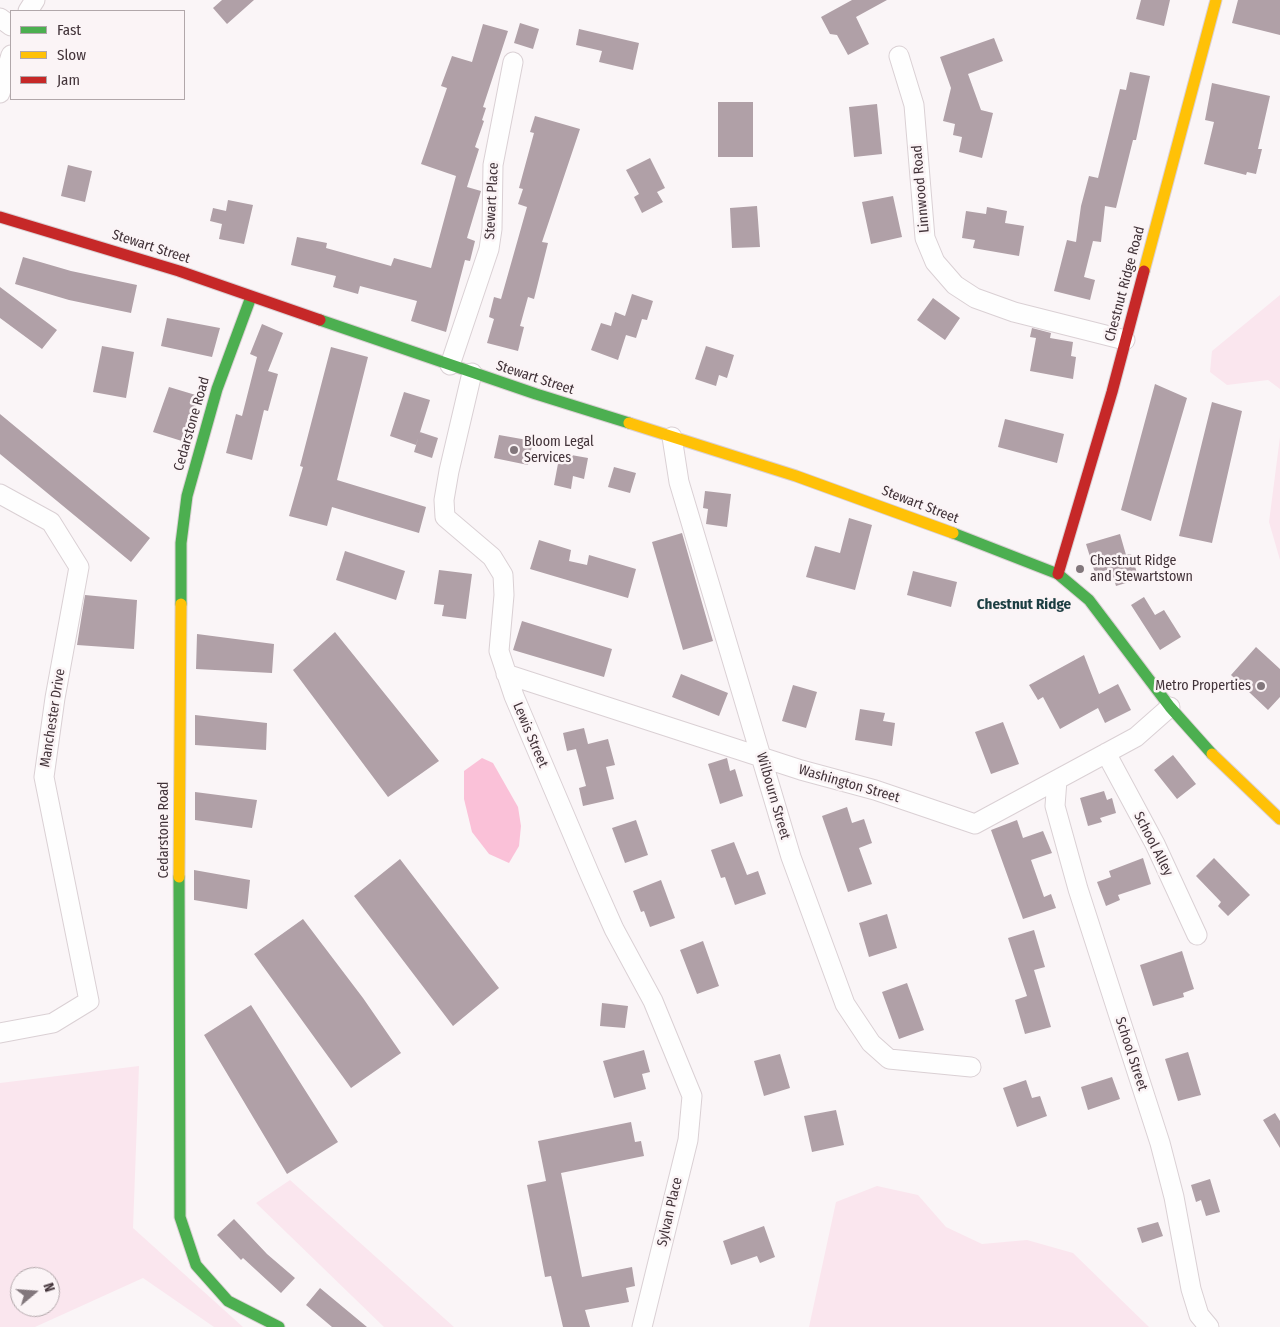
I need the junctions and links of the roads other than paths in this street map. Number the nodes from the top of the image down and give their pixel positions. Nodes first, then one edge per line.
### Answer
1 (1216, 0) edge
2 (899, 56) dead end
3 (10, 58) edge
4 (514, 62) dead end
5 (0, 93) edge
6 (0, 217) edge
7 (251, 297) junction
8 (1125, 340) junction
9 (450, 365) junction
10 (472, 373) junction
11 (672, 437) junction
12 (0, 494) edge
13 (1058, 574) junction
14 (506, 674) junction
15 (1170, 708) junction
16 (1106, 754) junction
17 (762, 757) junction
18 (1056, 780) junction
19 (1280, 819) edge
20 (1197, 936) dead end
21 (0, 1033) edge
22 (971, 1067) dead end
23 (692, 1096) joint
24 (279, 1327) edge
25 (642, 1327) edge
26 (1210, 1327) edge

1 - 8 street, Chestnut Ridge Road
2 - 8 street, Linnwood Road
3 - 5 street
4 - 9 street, Stewart Place
6 - 7 street, Stewart Street
7 - 9 street, Stewart Street
7 - 24 street, Cedarstone Road
8 - 13 street, Chestnut Ridge Road
9 - 10 street, Stewart Street
10 - 11 street, Stewart Street
10 - 14 street, Lewis Street
11 - 13 street, Stewart Street
11 - 17 street, Wilbourn Street
12 - 21 street, Manchester Drive
13 - 15 street, Stewart Street
14 - 17 street, Washington Street
14 - 23 street, Lewis Street
15 - 16 street, Washington Street
15 - 19 street, Stewart Street
16 - 18 street, Washington Street
16 - 20 street, School Alley
17 - 18 street, Washington Street
17 - 22 street, Wilbourn Street
18 - 26 street, School Street
23 - 25 street, Sylvan Place

